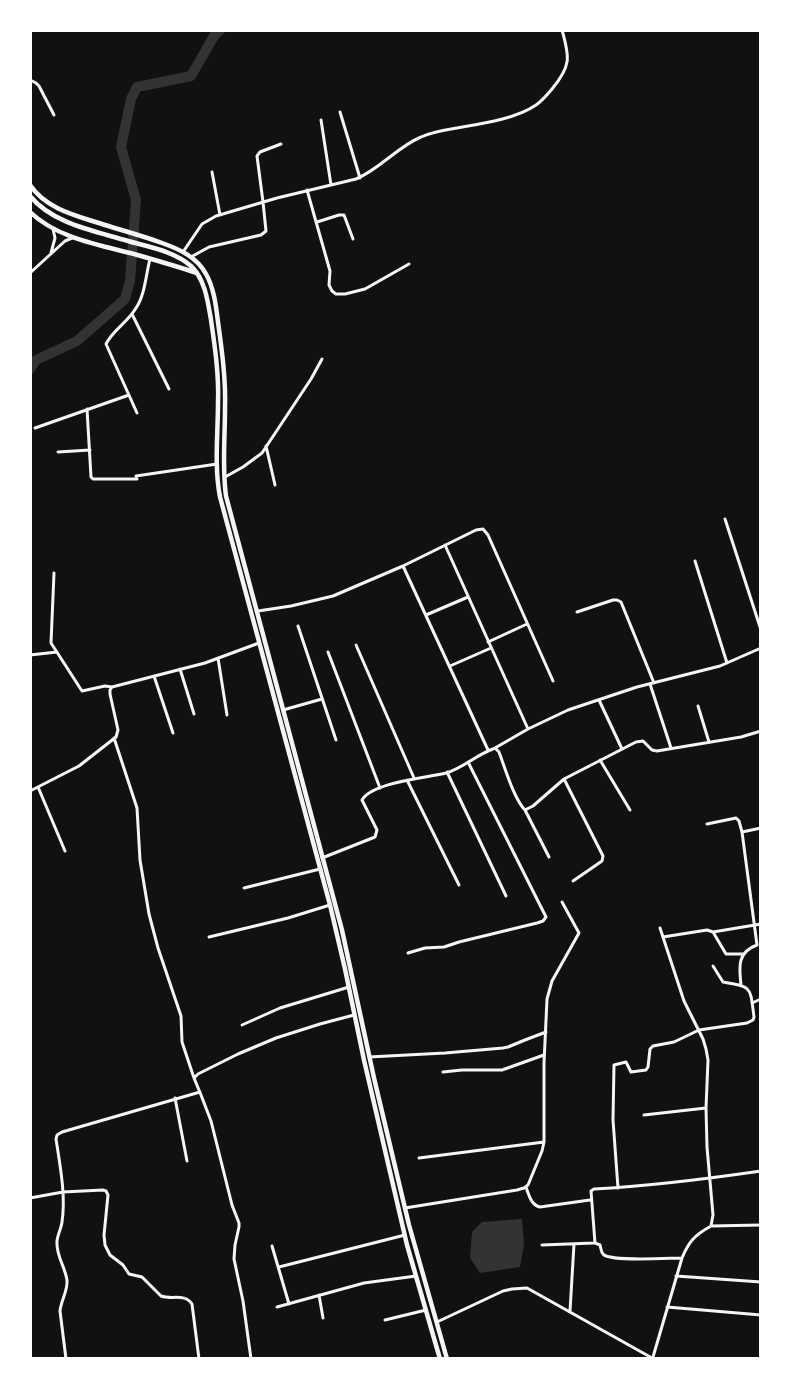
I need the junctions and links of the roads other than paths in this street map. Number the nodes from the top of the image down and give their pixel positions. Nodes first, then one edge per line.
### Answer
1 (562, 30) edge
2 (30, 80) edge
3 (340, 112) dead end
4 (54, 116) dead end
5 (321, 120) dead end
6 (281, 144) dead end
7 (212, 172) dead end
8 (360, 178) junction
9 (30, 185) edge
10 (331, 185) junction
11 (307, 190) junction
12 (30, 196) edge
13 (263, 202) junction
14 (30, 212) edge
15 (220, 215) junction
16 (317, 222) junction
17 (53, 229) junction
18 (75, 237) junction
19 (353, 239) dead end
20 (183, 252) junction
21 (50, 254) junction
22 (191, 256) junction
23 (148, 258) junction
24 (409, 264) dead end
25 (30, 273) edge
26 (197, 273) junction
27 (209, 281) junction
28 (202, 282) junction
29 (132, 314) junction
30 (322, 359) dead end
31 (169, 389) dead end
32 (129, 394) junction
33 (87, 410) junction
34 (137, 413) dead end
35 (35, 428) dead end
36 (266, 445) junction
37 (90, 450) junction
38 (58, 452) dead end
39 (217, 464) junction
40 (224, 477) junction
41 (275, 485) dead end
42 (725, 519) dead end
43 (445, 545) junction
44 (695, 561) dead end
45 (404, 566) junction
46 (54, 573) dead end
47 (468, 597) junction
48 (257, 611) junction
49 (577, 612) dead end
50 (426, 615) junction
51 (527, 624) junction
52 (298, 626) dead end
53 (761, 630) edge
54 (488, 642) junction
55 (259, 643) junction
56 (356, 645) dead end
57 (491, 648) junction
58 (761, 648) edge
59 (57, 652) junction
60 (328, 652) dead end
61 (30, 655) edge
62 (218, 658) junction
63 (727, 663) junction
64 (450, 666) junction
65 (180, 669) junction
66 (154, 676) junction
67 (553, 681) dead end
68 (652, 683) junction
69 (112, 687) junction
70 (322, 699) junction
71 (599, 700) junction
72 (698, 706) dead end
73 (283, 710) junction
74 (194, 714) dead end
75 (227, 715) dead end
76 (528, 729) junction
77 (761, 732) edge
78 (173, 733) dead end
79 (114, 738) junction
80 (336, 740) dead end
81 (709, 742) junction
82 (495, 748) junction
83 (671, 748) junction
84 (622, 749) junction
85 (488, 750) junction
86 (600, 760) junction
87 (468, 762) junction
88 (447, 772) junction
89 (414, 778) junction
90 (564, 779) junction
91 (407, 780) junction
92 (38, 787) junction
93 (380, 788) junction
94 (30, 791) edge
95 (525, 810) junction
96 (630, 810) dead end
97 (707, 824) dead end
98 (761, 828) edge
99 (742, 832) junction
100 (65, 851) dead end
101 (549, 857) dead end
102 (322, 858) junction
103 (320, 870) junction
104 (573, 881) dead end
105 (459, 885) dead end
106 (244, 888) dead end
107 (506, 896) dead end
108 (562, 902) dead end
109 (330, 905) junction
110 (761, 924) edge
111 (754, 925) junction
112 (660, 928) dead end
113 (713, 932) junction
114 (209, 937) dead end
115 (663, 937) junction
116 (408, 953) dead end
117 (743, 954) junction
118 (713, 966) dead end
119 (348, 968) junction
120 (741, 985) junction
121 (349, 987) junction
122 (761, 999) edge
123 (752, 1003) junction
124 (354, 1015) junction
125 (242, 1025) dead end
126 (699, 1030) junction
127 (546, 1032) junction
128 (544, 1055) junction
129 (369, 1057) junction
130 (443, 1072) dead end
131 (194, 1078) junction
132 (200, 1092) junction
133 (175, 1098) junction
134 (705, 1108) junction
135 (644, 1116) dead end
136 (544, 1142) junction
137 (419, 1158) dead end
138 (187, 1161) dead end
139 (761, 1171) edge
140 (709, 1178) junction
141 (526, 1187) junction
142 (618, 1188) junction
143 (63, 1192) junction
144 (30, 1198) edge
145 (591, 1200) junction
146 (405, 1209) junction
147 (761, 1225) edge
148 (711, 1226) junction
149 (405, 1235) junction
150 (595, 1243) junction
151 (574, 1244) junction
152 (542, 1245) dead end
153 (272, 1246) dead end
154 (682, 1258) junction
155 (279, 1267) junction
156 (416, 1276) junction
157 (676, 1276) junction
158 (761, 1282) edge
159 (319, 1296) junction
160 (289, 1304) junction
161 (277, 1307) dead end
162 (667, 1307) junction
163 (426, 1310) junction
164 (570, 1312) junction
165 (761, 1315) edge
166 (324, 1318) dead end
167 (384, 1320) dead end
168 (437, 1322) junction
169 (66, 1359) edge
170 (199, 1359) edge
171 (251, 1359) edge
172 (440, 1359) edge
173 (447, 1359) edge
174 (652, 1359) edge

1 - 8 street
2 - 4 street
3 - 8 street
5 - 10 street
6 - 13 street
7 - 15 street
8 - 10 street
9 - 20 main road
10 - 11 street
11 - 13 street
11 - 16 street
12 - 26 main road
13 - 15 street
13 - 22 street
14 - 17 main road
15 - 20 street
16 - 19 street
16 - 24 street
17 - 18 main road
17 - 21 street
18 - 21 street
18 - 23 main road
20 - 22 main road
21 - 25 street
22 - 27 main road
23 - 26 main road
23 - 29 street
26 - 28 main road
27 - 28 main road
27 - 40 main road
28 - 39 main road
29 - 31 street
29 - 32 street
30 - 36 street
32 - 33 street
32 - 34 street
33 - 35 street
33 - 37 street
36 - 40 street
36 - 41 street
37 - 38 street
37 - 39 street
39 - 55 main road
40 - 48 main road
42 - 53 street
43 - 45 street
43 - 47 street
43 - 51 street
44 - 63 street
45 - 48 street
45 - 50 street
46 - 59 street
47 - 50 street
47 - 54 street
48 - 73 main road
49 - 68 street
50 - 64 street
51 - 54 street
51 - 67 street
52 - 70 street
54 - 57 street
55 - 62 street
55 - 103 main road
56 - 89 street
57 - 64 street
57 - 76 street
58 - 63 street
59 - 61 street
59 - 69 street
60 - 93 street
62 - 65 street
62 - 75 street
63 - 68 street
64 - 85 street
65 - 66 street
65 - 74 street
66 - 69 street
66 - 78 street
68 - 71 street
68 - 83 street
69 - 79 street
70 - 73 street
70 - 80 street
71 - 76 street
71 - 84 street
72 - 81 street
73 - 102 main road
76 - 82 street
77 - 81 street
79 - 92 street
79 - 131 street
81 - 83 street
82 - 85 street
82 - 95 street
83 - 84 street
84 - 86 street
85 - 87 street
86 - 90 street
86 - 96 street
87 - 88 street
87 - 116 street
88 - 89 street
88 - 107 street
89 - 91 street
90 - 95 street
90 - 104 street
91 - 93 street
91 - 105 street
92 - 94 street
92 - 100 street
93 - 102 street
95 - 101 street
97 - 99 street
98 - 99 street
99 - 111 street
102 - 119 main road
103 - 106 street
103 - 109 main road
108 - 127 street
109 - 114 street
109 - 119 main road
110 - 111 street
111 - 113 street
111 - 117 street
112 - 115 street
113 - 115 street
113 - 117 street
115 - 126 street
117 - 120 street
118 - 120 street
119 - 121 main road
119 - 129 main road
120 - 123 street
121 - 124 main road
121 - 125 street
122 - 123 street
123 - 126 street
124 - 131 street
124 - 149 main road
126 - 134 street
126 - 142 street
127 - 128 street
127 - 129 street
128 - 130 street
128 - 136 street
129 - 146 main road
131 - 132 street
132 - 133 street
132 - 171 street
133 - 138 street
133 - 143 street
134 - 135 street
134 - 140 street
136 - 137 street
136 - 141 street
139 - 140 street
140 - 142 street
140 - 148 street
141 - 145 street
141 - 146 street
142 - 145 street
143 - 144 street
143 - 169 street
143 - 170 street
145 - 150 street
146 - 168 main road
147 - 148 street
148 - 154 street
149 - 155 street
149 - 156 main road
150 - 151 street
150 - 154 street
151 - 152 street
151 - 164 street
153 - 155 street
154 - 157 street
155 - 160 street
156 - 159 street
156 - 163 main road
157 - 158 street
157 - 162 street
159 - 160 street
159 - 166 street
160 - 161 street
162 - 165 street
162 - 174 street
163 - 167 street
163 - 172 main road
164 - 168 street
164 - 174 street
168 - 173 main road

